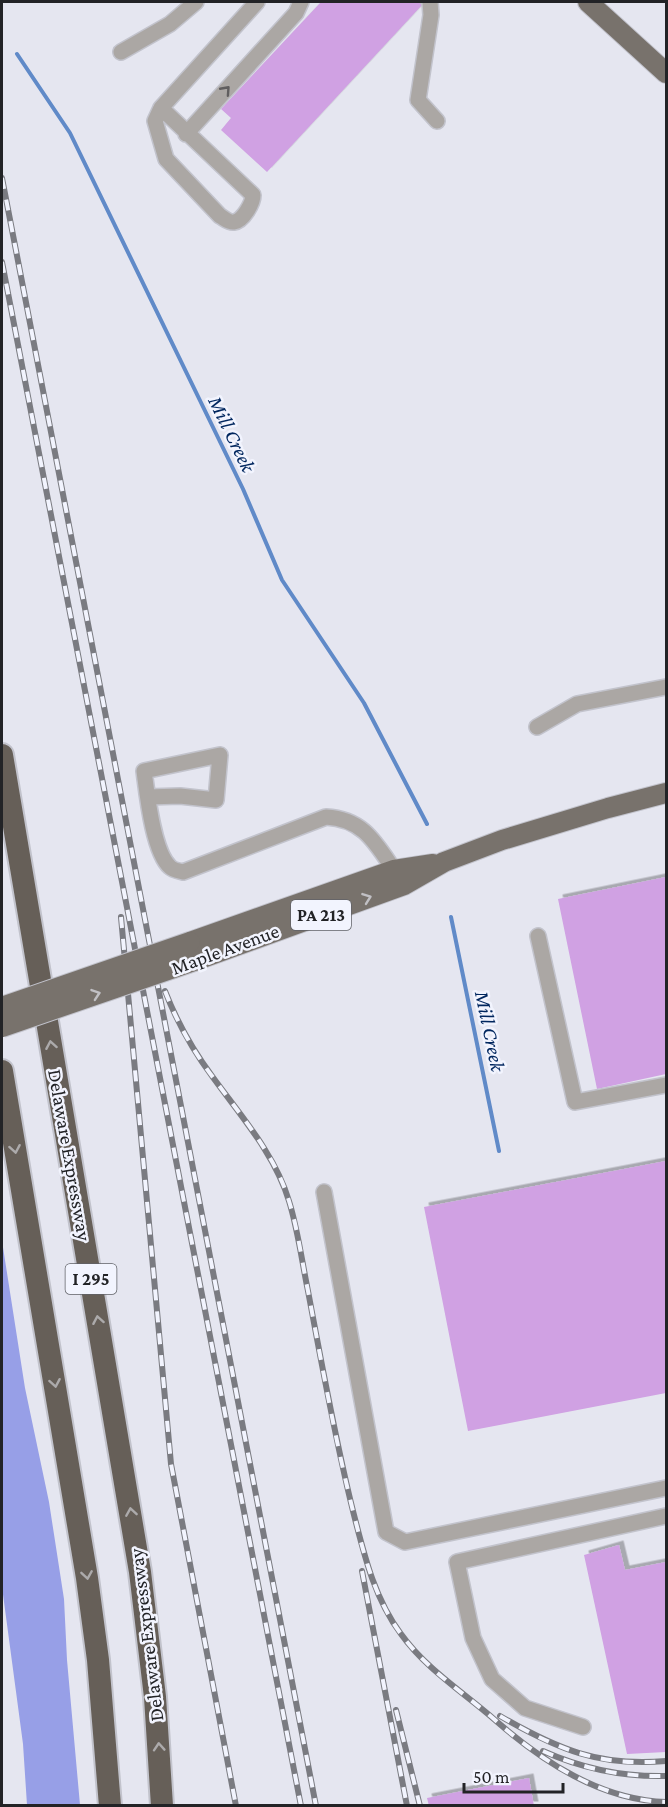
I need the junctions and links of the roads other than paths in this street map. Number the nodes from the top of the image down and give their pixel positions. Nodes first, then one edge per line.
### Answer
1 (196, 2) edge
2 (257, 2) edge
3 (301, 2) edge
4 (430, 2) edge
5 (588, 2) edge
6 (121, 52) dead end
7 (666, 73) edge
8 (161, 108) junction
9 (436, 121) dead end
10 (186, 134) junction
11 (666, 687) edge
12 (537, 727) dead end
13 (2, 755) edge
14 (666, 793) edge
15 (148, 797) junction
16 (444, 862) junction
17 (394, 870) junction
18 (538, 936) dead end
19 (192, 951) junction
20 (2, 1007) edge
21 (2, 1027) edge
22 (2, 1071) edge
23 (666, 1085) edge
24 (324, 1192) dead end
25 (666, 1488) edge
26 (666, 1516) edge
27 (583, 1727) dead end
28 (110, 1806) edge
29 (162, 1806) edge

1 - 6 lane
2 - 8 lane
10 -> 3 lane
4 - 9 lane
5 - 7 main road
8 - 10 lane
8 - 10 lane
11 - 12 lane
29 -> 13 highway, Delaware Expressway / I 295
14 - 16 main road, Maple Avenue / PA 213
15 - 15 lane
15 - 17 lane
16 - 17 main road, Maple Avenue / PA 213
19 -> 16 main road, Maple Avenue / PA 213
17 - 19 main road, Maple Avenue / PA 213
18 - 23 lane
19 - 20 main road, Maple Avenue / PA 213, bridge
21 -> 19 main road, Maple Avenue / PA 213, bridge
22 -> 28 highway, I 295
24 - 25 lane
26 - 27 lane

